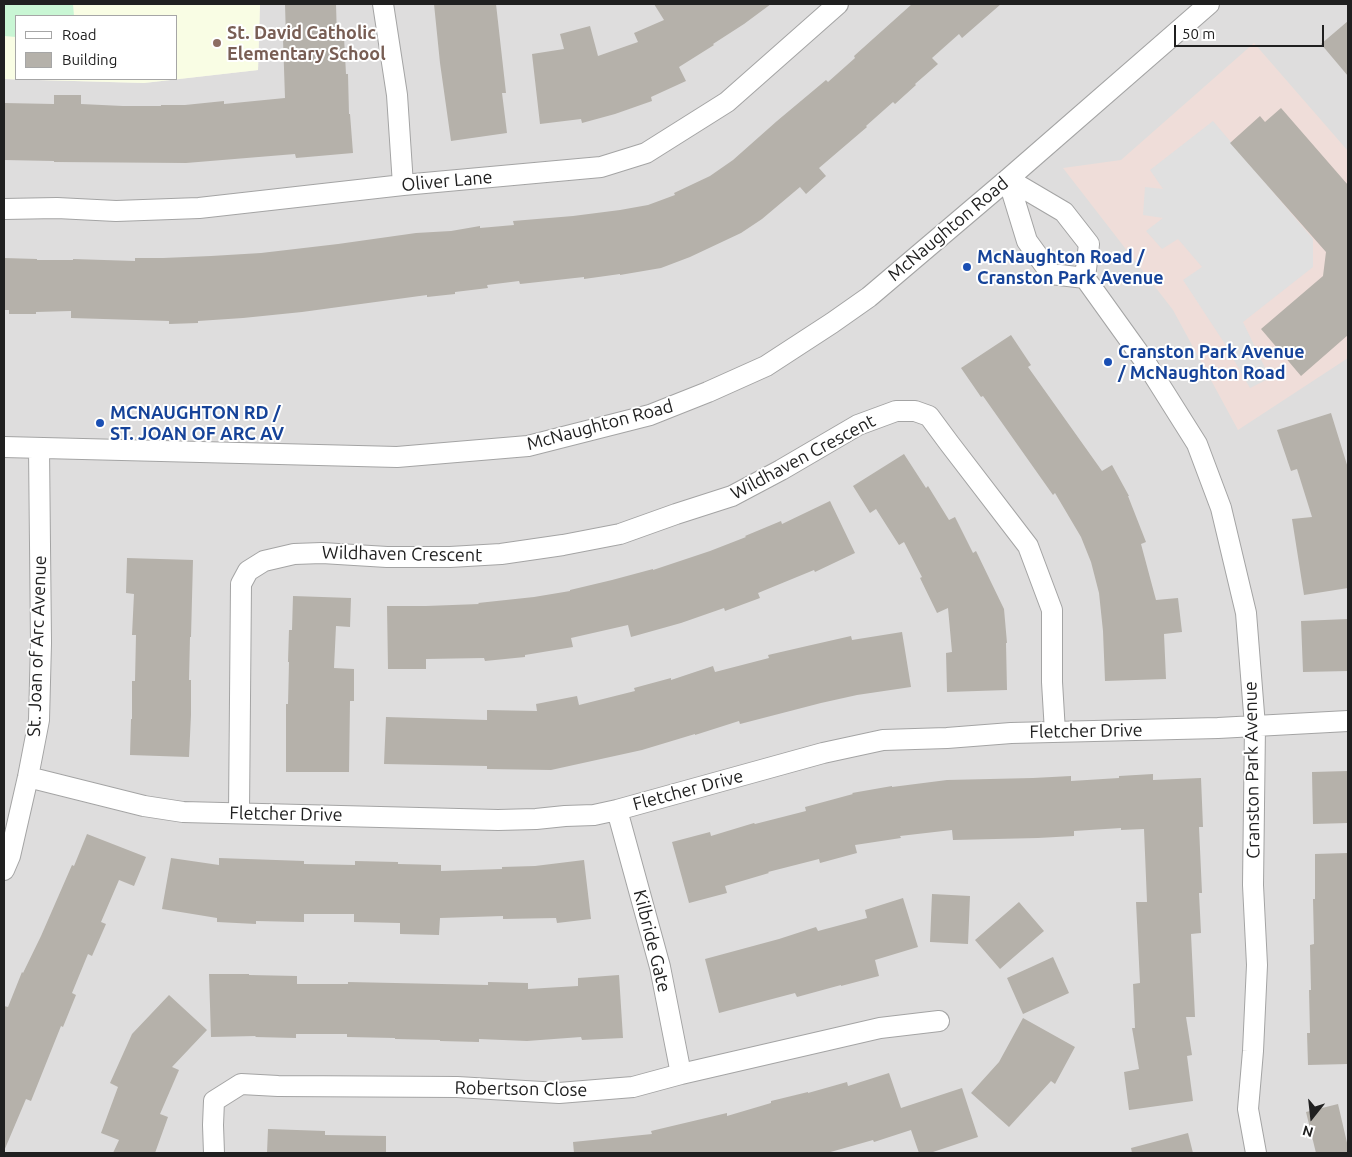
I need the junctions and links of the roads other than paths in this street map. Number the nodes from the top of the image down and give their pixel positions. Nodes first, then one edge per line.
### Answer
1 (383, 4) edge
2 (838, 4) edge
3 (1209, 4) edge
4 (1008, 179) junction
5 (403, 185) junction
6 (4, 209) edge
7 (1085, 278) junction
8 (4, 447) edge
9 (39, 448) junction
10 (1348, 721) edge
11 (1255, 726) junction
12 (1055, 732) junction
13 (28, 777) junction
14 (617, 810) junction
15 (239, 813) junction
16 (4, 870) edge
17 (939, 1021) dead end
18 (681, 1074) junction
19 (214, 1153) edge
20 (1256, 1153) edge

1 - 5 street
2 - 5 street, Oliver Lane
3 - 4 street, McNaughton Road
4 - 7 street
4 - 7 street
4 - 9 street, McNaughton Road
5 - 6 street, Oliver Lane
7 - 11 street, Cranston Park Avenue
8 - 9 street, McNaughton Road
9 - 13 street, St. Joan of Arc Avenue
10 - 11 street, Fletcher Drive
11 - 12 street, Fletcher Drive
11 - 20 street, Cranston Park Avenue
12 - 14 street, Fletcher Drive
12 - 15 street, Wildhaven Crescent
13 - 15 street, Fletcher Drive
13 - 16 street, St. Joan of Arc Avenue
14 - 15 street, Fletcher Drive
14 - 18 street, Kilbride Gate
17 - 18 street, Robertson Close
18 - 19 street, Robertson Close

